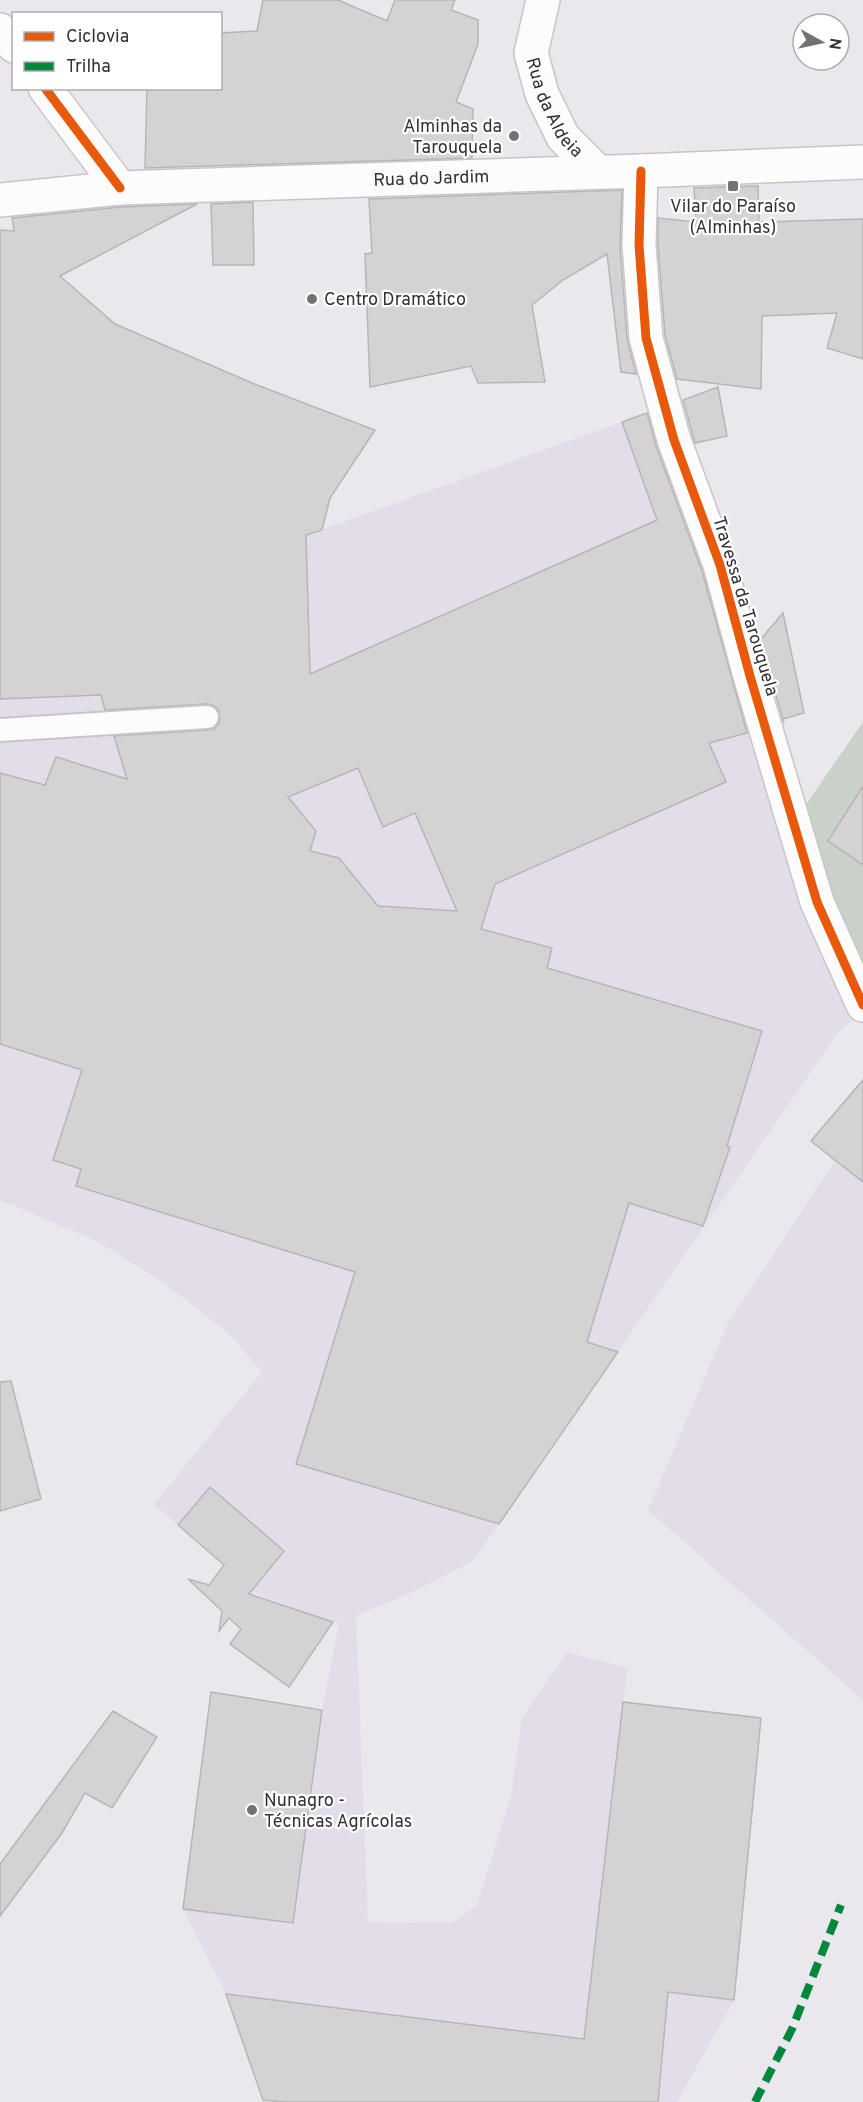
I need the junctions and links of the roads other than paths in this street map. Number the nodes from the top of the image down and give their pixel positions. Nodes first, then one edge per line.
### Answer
1 (543, 0) edge
2 (0, 30) edge
3 (12, 44) edge
4 (46, 90) edge
5 (863, 162) edge
6 (597, 171) junction
7 (641, 171) junction
8 (120, 188) junction
9 (0, 200) edge
10 (207, 717) dead end
11 (0, 730) edge
12 (863, 1005) edge

1 - 6 street, Rua da Aldeia
2 - 3 street
4 - 8 street
5 - 7 street, Rua do Jardim
6 - 7 street, Rua do Jardim
6 - 8 street, Rua do Jardim
7 - 12 street, Travessa da Tarouquela
8 - 9 street, Rua do Jardim
10 - 11 lane

